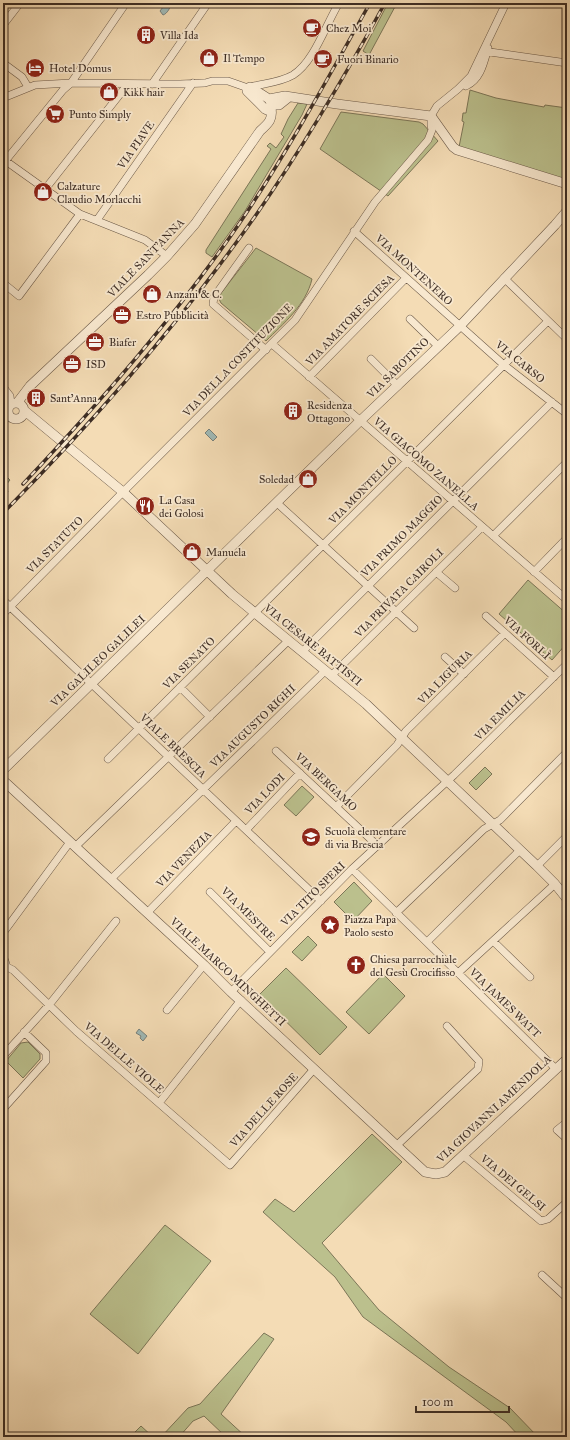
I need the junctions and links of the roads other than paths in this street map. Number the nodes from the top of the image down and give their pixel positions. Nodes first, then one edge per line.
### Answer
1 (20, 3) edge
2 (126, 3) edge
3 (208, 3) edge
4 (339, 3) edge
5 (504, 5) edge
6 (3, 25) edge
7 (485, 51) junction
8 (3, 63) edge
9 (567, 63) edge
10 (71, 83) junction
11 (193, 83) junction
12 (128, 84) junction
13 (152, 84) junction
14 (28, 87) junction
15 (249, 89) junction
16 (3, 98) edge
17 (269, 105) junction
18 (431, 116) junction
19 (4, 160) edge
20 (567, 185) edge
21 (46, 188) junction
22 (567, 191) edge
23 (567, 211) edge
24 (80, 214) junction
25 (97, 220) junction
26 (354, 231) junction
27 (249, 248) dead end
28 (167, 256) junction
29 (406, 278) junction
30 (504, 278) junction
31 (3, 283) edge
32 (410, 319) dead end
33 (548, 321) junction
34 (460, 326) junction
35 (567, 339) edge
36 (438, 346) junction
37 (269, 347) junction
38 (371, 359) dead end
39 (504, 365) junction
40 (309, 378) junction
41 (398, 386) junction
42 (3, 388) edge
43 (552, 402) junction
44 (15, 411) edge
45 (567, 414) edge
46 (360, 421) junction
47 (3, 422) edge
48 (407, 462) junction
49 (567, 462) edge
50 (123, 492) junction
51 (452, 501) junction
52 (276, 504) junction
53 (482, 526) junction
54 (493, 536) junction
55 (567, 538) edge
56 (323, 545) junction
57 (207, 571) junction
58 (436, 572) junction
59 (534, 572) junction
60 (368, 586) junction
61 (455, 588) dead end
62 (3, 600) edge
63 (567, 600) edge
64 (10, 607) junction
65 (396, 612) junction
66 (254, 613) junction
67 (3, 614) edge
68 (486, 616) dead end
69 (414, 628) dead end
70 (505, 633) junction
71 (288, 641) junction
72 (302, 652) junction
73 (445, 657) dead end
74 (567, 664) edge
75 (328, 674) junction
76 (464, 674) junction
77 (554, 677) junction
78 (92, 684) junction
79 (180, 687) junction
80 (210, 716) junction
81 (139, 728) junction
82 (402, 738) junction
83 (276, 750) dead end
84 (567, 752) edge
85 (168, 756) junction
86 (108, 759) dead end
87 (4, 768) edge
88 (300, 773) junction
89 (447, 781) junction
90 (4, 784) edge
91 (203, 790) junction
92 (336, 807) junction
93 (236, 821) junction
94 (492, 824) junction
95 (246, 830) junction
96 (567, 836) edge
97 (73, 844) junction
98 (378, 846) junction
99 (520, 850) junction
100 (537, 866) junction
101 (352, 870) junction
102 (111, 879) junction
103 (555, 884) junction
104 (210, 892) dead end
105 (567, 900) edge
106 (320, 901) junction
107 (147, 913) junction
108 (396, 913) junction
109 (116, 921) dead end
110 (3, 933) edge
111 (493, 941) junction
112 (427, 942) junction
113 (270, 952) junction
114 (3, 956) edge
115 (204, 965) junction
116 (4, 968) edge
117 (458, 973) junction
118 (530, 977) dead end
119 (231, 992) junction
120 (241, 1000) junction
121 (49, 1005) junction
122 (167, 1010) dead end
123 (447, 1026) dead end
124 (24, 1032) junction
125 (3, 1056) edge
126 (567, 1059) edge
127 (314, 1069) junction
128 (556, 1069) junction
129 (159, 1103) junction
130 (3, 1109) edge
131 (567, 1122) edge
132 (567, 1139) edge
133 (396, 1146) junction
134 (464, 1156) junction
135 (230, 1165) joint
136 (436, 1174) joint
137 (567, 1202) edge
138 (542, 1275) dead end
139 (567, 1298) edge

1 - 6 street
2 - 10 street
3 - 13 street
4 - 15 street
5 - 7 street
7 - 9 street
7 - 18 street
8 - 14 street
10 - 12 street
10 - 14 street
10 - 19 street
11 - 13 street
11 - 15 street
11 - 25 street, VIA PIAVE
12 - 13 street
12 - 21 street
14 - 16 street
15 - 17 street
17 - 18 street
17 - 28 street, VIALE SANT'ANNA
18 - 20 street
18 - 26 street, VIA DELLA COSTITUZIONE
19 - 21 street
20 - 22 street
21 - 24 street
23 - 30 street, VIA SABOTINO
24 - 25 street
24 - 31 street
25 - 28 street
26 - 29 street, VIA MONTENERO
26 - 37 street, VIA DELLA COSTITUZIONE
27 - 37 street, VIA GIACOMO ZANELLA
28 - 44 street, VIALE SANT'ANNA
29 - 34 street, VIA MONTENERO
29 - 40 street, VIA AMATORE SCIESA
30 - 33 street
30 - 34 street, VIA SABOTINO
32 - 36 street
33 - 35 street
33 - 39 street, VIA MONTELLO
34 - 36 street, VIA SABOTINO
34 - 39 street, VIA CARSO
36 - 41 street, VIA SABOTINO
37 - 40 street, VIA GIACOMO ZANELLA
37 - 50 street, VIA DELLA COSTITUZIONE
38 - 41 street
39 - 43 street, VIA CARSO
39 - 48 street, VIA MONTELLO
40 - 46 street, VIA GIACOMO ZANELLA
41 - 46 street, VIA SABOTINO
42 - 44 street
43 - 45 street, VIA CARSO
43 - 51 street, VIA PRIMO MAGGIO
44 - 47 street
44 - 50 street, VIA CESARE BATTISTI
46 - 48 street, VIA GIACOMO ZANELLA
46 - 52 street, VIA SABOTINO
48 - 51 street, VIA GIACOMO ZANELLA
48 - 56 street, VIA MONTELLO
49 - 54 street
50 - 57 street, VIA CESARE BATTISTI
50 - 64 street, VIA STATUTO
51 - 53 street, VIA GIACOMO ZANELLA
51 - 60 street, VIA PRIMO MAGGIO
52 - 56 street
52 - 57 street, VIA SABOTINO
53 - 54 street, VIA GIACOMO ZANELLA
53 - 58 street, VIA PRIVATA CAIROLI
54 - 59 street, VIA GIACOMO ZANELLA
55 - 59 street
56 - 60 street
56 - 66 street, VIA MONTELLO
57 - 66 street, VIA CESARE BATTISTI
57 - 78 street, VIA GALILEO GALILEI
58 - 61 street
58 - 65 street, VIA PRIVATA CAIROLI
59 - 63 street, VIA GIACOMO ZANELLA
60 - 65 street
60 - 72 street, VIA PRIMO MAGGIO
62 - 64 street, VIALE BRESCIA
64 - 67 street, VIA STATUTO
64 - 78 street, VIALE BRESCIA
65 - 69 street
65 - 75 street, VIA PRIVATA CAIROLI
66 - 71 street, VIA CESARE BATTISTI
66 - 79 street, VIA SENATO
68 - 70 street, VIA FORLÌ
70 - 76 street, VIA LIGURIA
70 - 77 street, VIA FORLÌ
71 - 72 street, VIA CESARE BATTISTI
71 - 80 street
72 - 75 street, VIA CESARE BATTISTI
73 - 76 street
74 - 77 street, VIA EMILIA
75 - 82 street, VIA CESARE BATTISTI
75 - 91 street, VIA AUGUSTO RIGHI
76 - 82 street, VIA LIGURIA
77 - 89 street, VIA EMILIA
78 - 81 street, VIALE BRESCIA
78 - 87 street, VIA GALILEO GALILEI
79 - 80 street
79 - 81 street, VIA SENATO
80 - 85 street
81 - 85 street, VIALE BRESCIA
81 - 86 street, VIA SENATO
82 - 89 street, VIA CESARE BATTISTI
82 - 92 street, VIA LIGURIA
83 - 88 street, VIA BERGAMO
84 - 94 street
85 - 91 street, VIALE BRESCIA
85 - 97 street
87 - 90 street
88 - 92 street, VIA BERGAMO
88 - 95 street, VIA LODI
89 - 94 street, VIA CESARE BATTISTI
89 - 98 street, VIA TITO SPERI
90 - 97 street, VIALE MARCO MINGHETTI
91 - 93 street, VIALE BRESCIA
91 - 102 street, VIA AUGUSTO RIGHI
92 - 98 street, VIA BERGAMO
93 - 95 street, VIALE BRESCIA
93 - 107 street, VIA VENEZIA
94 - 99 street, VIA CESARE BATTISTI
94 - 108 street
95 - 106 street, VIALE BRESCIA
96 - 100 street
97 - 102 street, VIALE MARCO MINGHETTI
97 - 110 street
98 - 101 street, VIA TITO SPERI
99 - 100 street, VIA CESARE BATTISTI
99 - 112 street
100 - 103 street, VIA CESARE BATTISTI
101 - 106 street, VIA TITO SPERI
101 - 108 street, VIA JAMES WATT
102 - 107 street, VIALE MARCO MINGHETTI
103 - 105 street, VIA CESARE BATTISTI
103 - 111 street
104 - 113 street, VIA MESTRE
106 - 113 street, VIA TITO SPERI
107 - 115 street, VIALE MARCO MINGHETTI
108 - 112 street, VIA JAMES WATT
109 - 121 street
111 - 117 street
111 - 118 street
112 - 117 street, VIA JAMES WATT
113 - 119 street, VIA TITO SPERI
114 - 116 street
115 - 119 street, VIALE MARCO MINGHETTI
115 - 122 street
116 - 121 street, VIA DELLE VIOLE
117 - 128 street, VIA JAMES WATT
119 - 120 street, VIALE MARCO MINGHETTI
120 - 127 street, VIALE MARCO MINGHETTI
120 - 129 street
121 - 124 street
121 - 129 street, VIA DELLE VIOLE
123 - 133 street
124 - 125 street
124 - 130 street
126 - 128 street, VIA GIOVANNI AMENDOLA
127 - 133 street, VIALE MARCO MINGHETTI
127 - 135 street, VIA DELLE ROSE
128 - 134 street, VIA GIOVANNI AMENDOLA
129 - 135 street, VIA DELLE VIOLE
131 - 132 street
133 - 136 street, VIALE MARCO MINGHETTI
134 - 136 street, VIA GIOVANNI AMENDOLA
134 - 137 street, VIA DEI GELSI
138 - 139 street

